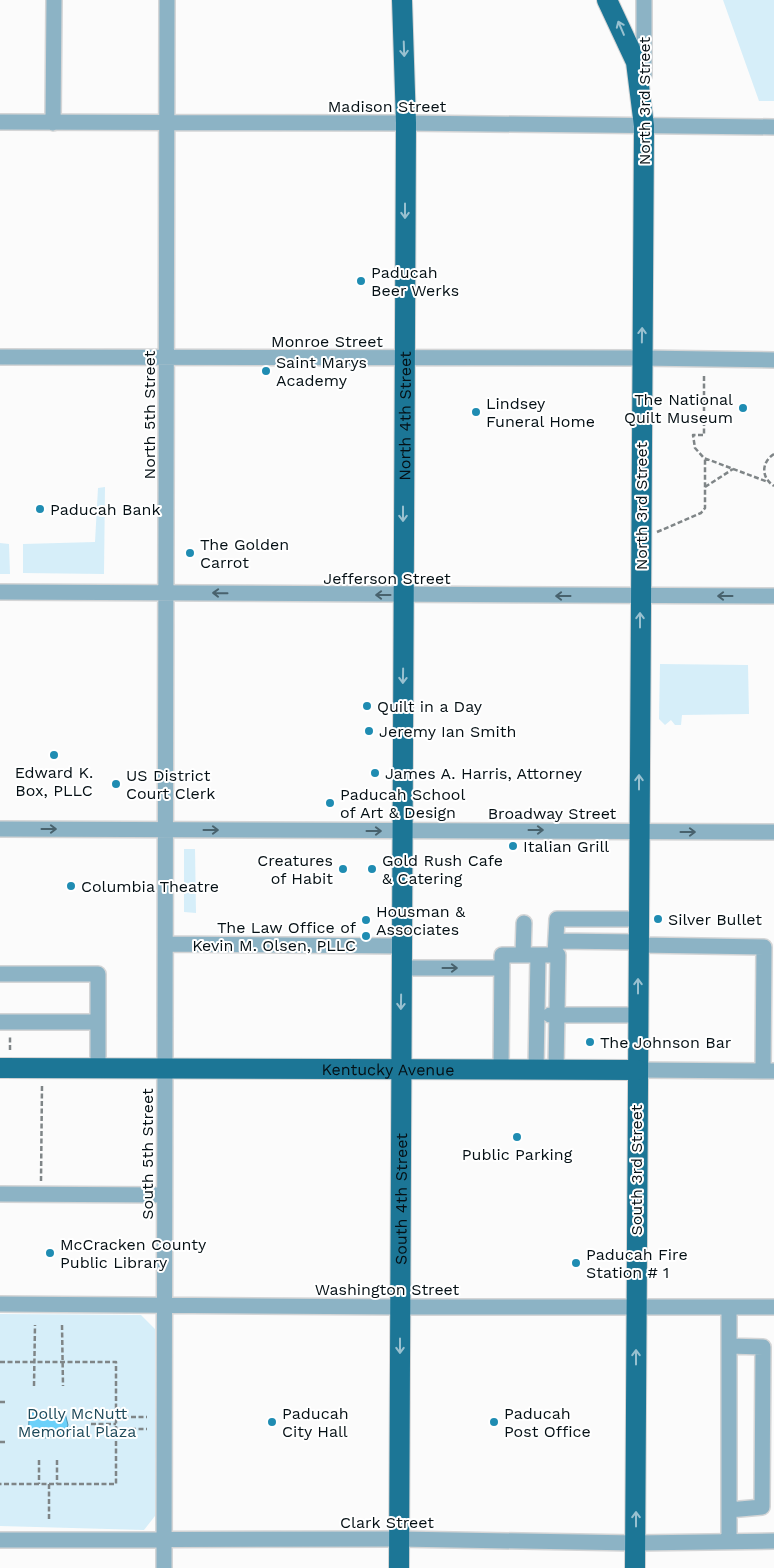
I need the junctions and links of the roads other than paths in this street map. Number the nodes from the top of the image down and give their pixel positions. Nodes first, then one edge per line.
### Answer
1 (54, 0) edge
2 (167, 0) edge
3 (402, 0) edge
4 (607, 0) edge
5 (644, 0) edge
6 (0, 122) edge
7 (53, 123) junction
8 (167, 123) junction
9 (406, 123) junction
10 (644, 126) junction
11 (774, 127) edge
12 (0, 357) edge
13 (166, 358) junction
14 (641, 358) junction
15 (404, 359) junction
16 (774, 360) edge
17 (0, 592) edge
18 (167, 592) junction
19 (403, 595) junction
20 (640, 596) junction
21 (774, 596) edge
22 (0, 829) edge
23 (167, 829) junction
24 (402, 831) junction
25 (639, 831) junction
26 (774, 832) edge
27 (639, 919) junction
28 (524, 924) dead end
29 (166, 944) junction
30 (639, 944) junction
31 (401, 946) junction
32 (556, 948) junction
33 (530, 955) junction
34 (401, 968) junction
35 (502, 968) junction
36 (0, 974) edge
37 (537, 1015) junction
38 (558, 1015) junction
39 (638, 1015) junction
40 (0, 1022) edge
41 (98, 1022) junction
42 (0, 1068) edge
43 (98, 1068) junction
44 (166, 1069) junction
45 (400, 1070) junction
46 (501, 1070) junction
47 (536, 1070) junction
48 (556, 1070) junction
49 (638, 1070) junction
50 (768, 1071) edge
51 (0, 1194) edge
52 (164, 1195) junction
53 (0, 1304) edge
54 (164, 1305) junction
55 (400, 1307) junction
56 (636, 1307) junction
57 (729, 1307) junction
58 (774, 1307) edge
59 (729, 1346) junction
60 (768, 1378) edge
61 (768, 1480) edge
62 (729, 1510) junction
63 (399, 1539) junction
64 (0, 1540) edge
65 (164, 1540) junction
66 (774, 1541) edge
67 (729, 1542) junction
68 (636, 1543) junction
69 (164, 1568) edge
70 (399, 1568) edge
71 (635, 1568) edge

1 - 7 street
2 - 8 street, North 5th Street
3 -> 9 main road, North 4th Street
10 -> 4 main road
5 - 10 street, North 3rd Street
6 - 7 street, Madison Street
7 - 8 street, Madison Street
8 - 9 street, Madison Street
8 - 13 street, North 5th Street
9 - 10 street, Madison Street
9 -> 15 main road, North 4th Street
10 - 11 street, Madison Street
14 -> 10 main road, North 3rd Street
12 - 13 street, Monroe Street
13 - 15 street, Monroe Street
13 - 18 street, North 5th Street
14 - 15 street, Monroe Street
14 - 16 street, Monroe Street
14 - 20 main road, North 3rd Street
15 -> 19 main road, North 4th Street
17 - 18 street, Jefferson Street
19 -> 18 street, Jefferson Street
18 - 23 street, North 5th Street
20 -> 19 street, Jefferson Street
19 -> 24 main road, North 4th Street
21 -> 20 street, Jefferson Street
25 -> 20 main road, North 3rd Street
22 -> 23 street, Broadway Street
23 -> 24 street, Broadway Street
23 - 29 street, South 5th Street
24 -> 25 street, Broadway Street
24 - 31 main road, South 4th Street
25 -> 26 street, Broadway Street
25 - 27 main road, South 3rd Street
27 - 30 main road, South 3rd Street
27 - 32 street
28 - 33 street
29 - 31 street
29 - 44 street, South 5th Street
30 - 32 street
39 -> 30 main road, South 3rd Street
30 - 50 street
31 - 34 main road, South 4th Street
32 - 33 street
32 - 38 street
33 - 35 street
33 - 37 street
34 -> 35 street
34 -> 45 main road, South 4th Street
35 - 46 street
36 - 41 street
37 - 38 street
37 - 47 street
38 - 39 street
38 - 48 street
39 - 49 main road, South 3rd Street
40 - 41 street
41 - 43 street
42 - 43 main road, Kentucky Avenue
43 - 44 main road, Kentucky Avenue
44 - 45 main road, Kentucky Avenue
44 - 52 street, South 5th Street
45 - 46 main road, Kentucky Avenue
45 - 55 main road, South 4th Street
46 - 47 main road, Kentucky Avenue
47 - 48 main road, Kentucky Avenue
48 - 49 main road, Kentucky Avenue
49 - 50 street, Kentucky Avenue
49 - 56 main road, South 3rd Street
51 - 52 street
52 - 54 street, South 5th Street
53 - 54 street, Washington Street
54 - 55 street, Washington Street
54 - 65 street, South 5th Street
55 - 56 street, Washington Street
55 -> 63 main road, South 4th Street
56 - 57 street, Washington Street
68 -> 56 main road, South 3rd Street
57 - 58 street, Washington Street
57 - 59 street
59 - 60 street
59 - 62 street
60 - 61 street
61 - 62 street
62 - 67 street
63 - 65 street, Clark Street
63 - 68 street, Clark Street
63 - 70 main road, South 4th Street
64 - 65 street, Clark Street
65 - 69 street, South 5th Street
66 - 67 street, Clark Street
67 - 68 street, Clark Street
68 - 71 main road, South 3rd Street

